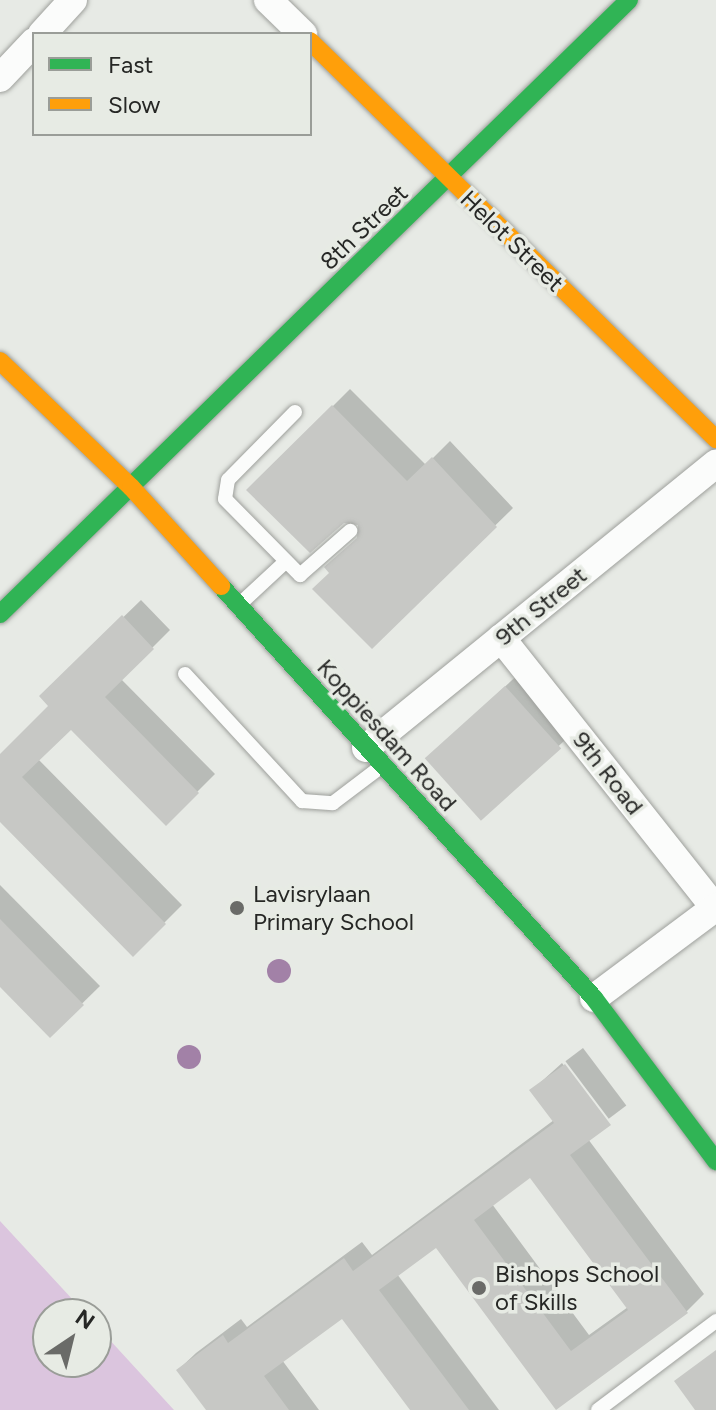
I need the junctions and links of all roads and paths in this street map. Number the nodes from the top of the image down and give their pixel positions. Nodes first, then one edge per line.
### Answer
1 (73, 0) edge
2 (268, 0) edge
3 (629, 0) edge
4 (44, 32) edge
5 (301, 32) edge
6 (312, 43) edge
7 (32, 44) edge
8 (0, 78) edge
9 (448, 178) junction
10 (0, 361) edge
11 (295, 412) dead end
12 (716, 439) edge
13 (716, 464) edge
14 (131, 487) junction
15 (350, 531) dead end
16 (284, 563) junction
17 (238, 606) junction
18 (0, 614) edge
19 (501, 638) junction
20 (185, 674) dead end
21 (374, 756) junction
22 (716, 908) edge
23 (594, 998) junction
24 (716, 1161) edge
25 (716, 1321) edge
26 (598, 1410) edge

1 - 4 street
2 - 5 street
3 - 9 street, 8th Street
6 - 9 street, Helot Street
7 - 8 street
9 - 12 street, Helot Street
9 - 14 street, 8th Street
10 - 14 street, Koppiesdam Road
11 - 16 lane
13 - 19 street, 9th Street
14 - 17 street, Koppiesdam Road
14 - 18 street, 8th Street
15 - 16 lane
16 - 17 lane
17 - 21 street, Koppiesdam Road
19 - 21 street, 9th Street
19 - 22 street, 9th Road
20 - 21 lane
21 - 23 street, Koppiesdam Road
22 - 23 street
23 - 24 street, Koppiesdam Road
25 - 26 lane

